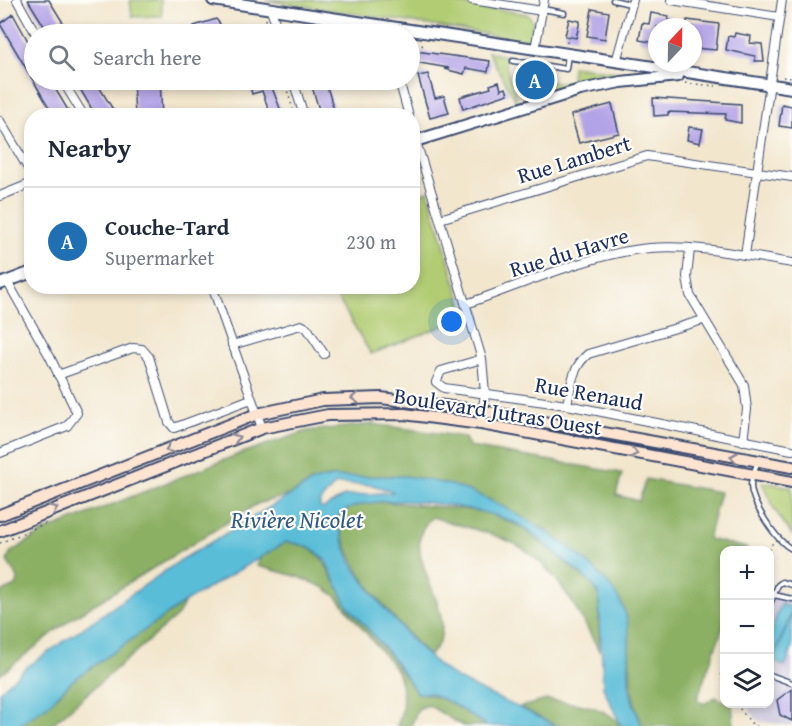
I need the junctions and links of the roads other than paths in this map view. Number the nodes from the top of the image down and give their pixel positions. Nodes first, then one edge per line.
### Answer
1 (16, 0) edge
2 (213, 0) edge
3 (218, 0) edge
4 (472, 0) edge
5 (544, 0) edge
6 (613, 0) edge
7 (671, 0) edge
8 (782, 0) edge
9 (632, 2) edge
10 (271, 10) junction
11 (542, 10) junction
12 (564, 14) dead end
13 (779, 17) junction
14 (30, 24) edge
15 (276, 24) edge
16 (351, 24) edge
17 (420, 34) edge
18 (535, 49) junction
19 (567, 49) junction
20 (513, 61) dead end
21 (616, 62) junction
22 (535, 64) dead end
23 (548, 66) dead end
24 (693, 74) junction
25 (770, 85) junction
26 (792, 88) edge
27 (69, 90) edge
28 (296, 90) edge
29 (402, 90) edge
30 (79, 108) edge
31 (302, 108) edge
32 (407, 108) edge
33 (0, 121) edge
34 (420, 140) edge
35 (420, 160) edge
36 (24, 162) edge
37 (757, 172) junction
38 (792, 177) edge
39 (24, 186) edge
40 (0, 196) edge
41 (440, 219) junction
42 (690, 249) junction
43 (745, 255) junction
44 (792, 263) edge
45 (24, 275) edge
46 (3, 283) edge
47 (215, 294) edge
48 (466, 304) junction
49 (703, 320) junction
50 (232, 345) junction
51 (324, 354) dead end
52 (482, 359) junction
53 (58, 375) junction
54 (485, 393) junction
55 (251, 399) junction
56 (567, 405) junction
57 (483, 411) junction
58 (257, 414) junction
59 (481, 424) junction
60 (262, 428) junction
61 (743, 441) junction
62 (1, 450) edge
63 (792, 450) edge
64 (758, 461) junction
65 (792, 467) edge
66 (754, 475) junction
67 (792, 482) edge
68 (0, 516) edge
69 (0, 531) edge
70 (792, 549) edge
71 (792, 585) edge
72 (774, 594) edge
73 (774, 596) edge
74 (792, 599) edge
75 (774, 676) edge
76 (792, 683) edge

1 - 14 street
2 - 3 street
3 - 10 street
4 - 11 street
5 - 11 street
6 - 9 lane
7 - 13 street
8 - 13 street
9 - 21 street
10 - 15 street
10 - 16 street
11 - 12 lane
11 - 18 street
13 - 25 street
17 - 18 street
18 - 19 street
19 - 21 street
19 - 23 lane
20 - 22 lane
21 - 24 street
24 - 25 street
24 - 34 street
25 - 26 street
25 - 37 street
27 - 30 street
28 - 31 street
29 - 32 street
33 - 36 street
35 - 41 street
37 - 38 street, Rue Lambert
37 - 41 street, Rue Lambert
37 - 43 street
39 - 40 street
41 - 48 street
42 - 43 street, Rue du Havre
42 - 48 street, Rue du Havre
42 - 49 street
43 - 44 street, Rue du Havre
45 - 46 street
46 - 53 street
47 - 50 street
48 - 52 street
49 - 56 street
49 - 61 street
50 - 51 street
50 - 55 street
52 - 54 street
52 - 54 street, Rue Renaud
53 - 55 street
53 - 62 street
54 - 56 street, Rue Renaud
54 - 57 street
55 - 58 street
56 - 61 street, Rue Renaud
57 -> 58 main road, Boulevard Jutras Ouest
57 - 59 street
64 -> 57 main road, Boulevard Jutras Ouest
58 - 60 street
58 -> 68 main road, Boulevard Jutras Ouest
59 - 60 main road, Boulevard Jutras Ouest
59 -> 66 main road, Boulevard Jutras Ouest
69 -> 60 main road, Boulevard Jutras Ouest
61 - 63 street, Rue Renaud
64 - 65 main road, Boulevard Jutras Ouest
64 - 66 lane
66 - 67 main road, Boulevard Jutras Ouest
66 - 70 lane
71 - 72 lane
73 - 74 lane
75 - 76 lane

